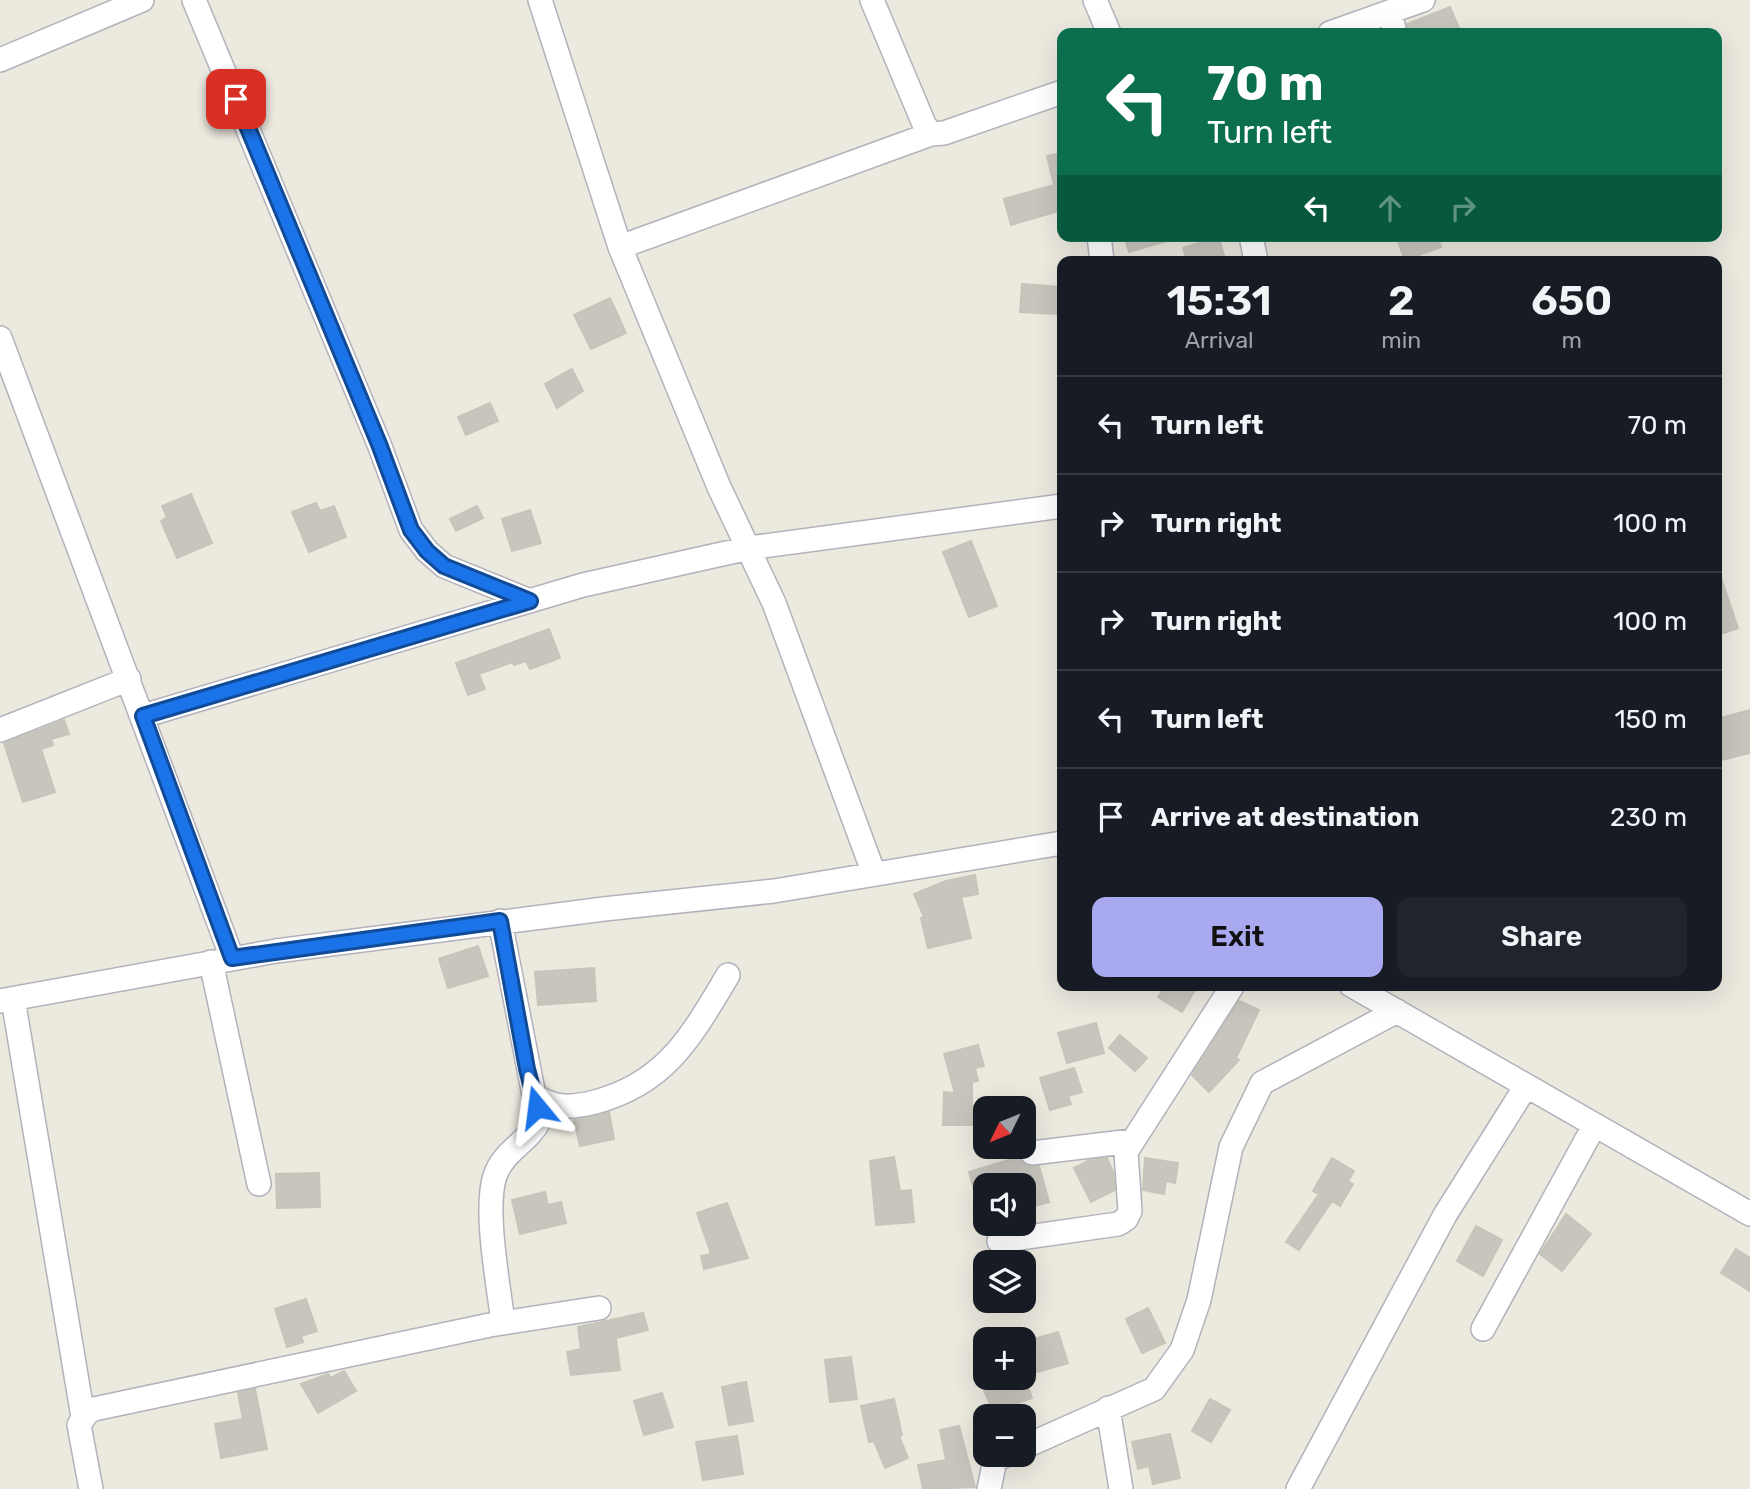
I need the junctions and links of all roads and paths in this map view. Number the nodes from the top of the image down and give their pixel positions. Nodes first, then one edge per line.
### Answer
1 (142, 0) edge
2 (194, 0) edge
3 (540, 0) edge
4 (872, 0) edge
5 (1095, 0) edge
6 (1423, 0) edge
7 (1392, 23) edge
8 (1107, 28) edge
9 (1361, 28) edge
10 (0, 60) edge
11 (1057, 94) edge
12 (931, 134) junction
13 (620, 247) junction
14 (0, 338) edge
15 (1057, 507) edge
16 (749, 548) junction
17 (530, 601) junction
18 (129, 679) junction
19 (143, 716) junction
20 (0, 730) edge
21 (1057, 844) edge
22 (874, 874) junction
23 (500, 921) junction
24 (222, 960) junction
25 (728, 975) dead end
26 (1229, 991) edge
27 (1362, 991) edge
28 (7, 1000) edge
29 (1397, 1011) junction
30 (1526, 1086) junction
31 (534, 1095) junction
32 (1594, 1126) junction
33 (1132, 1141) junction
34 (1036, 1153) edge
35 (259, 1184) dead end
36 (1747, 1204) edge
37 (999, 1241) dead end
38 (599, 1308) dead end
39 (503, 1323) junction
40 (1483, 1329) dead end
41 (1108, 1408) junction
42 (83, 1417) junction
43 (1036, 1441) edge
44 (994, 1467) edge
45 (91, 1489) edge
46 (989, 1489) edge
47 (1121, 1489) edge
48 (1298, 1489) edge

1 - 10 street
2 - 17 street
3 - 13 street
4 - 12 street
5 - 8 street
6 - 7 street
7 - 9 street
11 - 12 street
12 - 13 street
13 - 16 street
14 - 18 street
15 - 16 street
16 - 17 street
16 - 22 street
17 - 19 street
18 - 19 street
18 - 20 street
19 - 24 street
21 - 22 street
22 - 23 street
23 - 24 street
23 - 31 street
24 - 28 street
24 - 35 street
25 - 31 street
26 - 33 street
27 - 29 street
28 - 42 street
29 - 30 street
29 - 41 street
30 - 32 street
30 - 48 street
31 - 39 street
32 - 36 street
32 - 40 street
33 - 34 street
33 - 37 street
38 - 39 street
39 - 42 street
41 - 43 street
41 - 47 street
42 - 45 street
44 - 46 street

